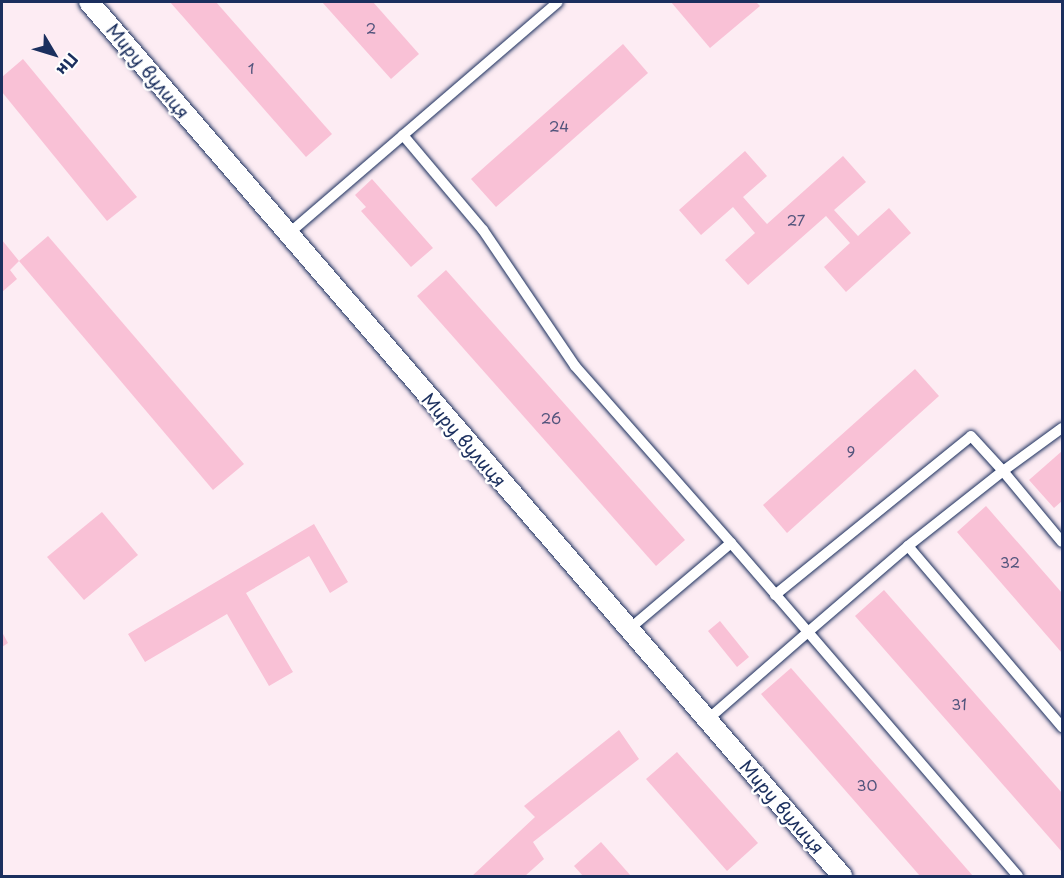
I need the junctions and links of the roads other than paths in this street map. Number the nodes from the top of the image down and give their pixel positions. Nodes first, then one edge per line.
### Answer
1 (89, 2) edge
2 (558, 2) edge
3 (403, 135) junction
4 (286, 236) junction
5 (1062, 428) edge
6 (1002, 471) junction
7 (1062, 542) edge
8 (731, 543) junction
9 (908, 546) junction
10 (775, 595) junction
11 (628, 630) junction
12 (808, 632) junction
13 (707, 720) junction
14 (1062, 727) edge
15 (835, 874) edge
16 (1018, 876) edge

1 - 4 street, Миру вулиця
2 - 3 lane
3 - 4 lane
3 - 8 lane
4 - 11 street, Миру вулиця
5 - 6 lane
6 - 7 lane
6 - 9 lane
6 - 10 lane
8 - 10 lane
8 - 11 lane
9 - 12 lane
9 - 14 lane
10 - 12 lane
11 - 13 street, Миру вулиця
12 - 13 lane
12 - 16 lane
13 - 15 street, Миру вулиця

